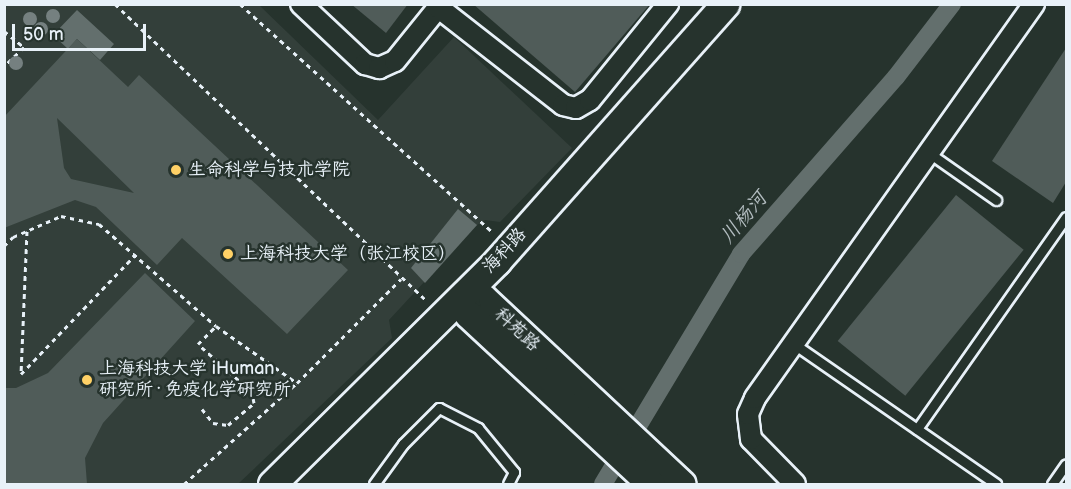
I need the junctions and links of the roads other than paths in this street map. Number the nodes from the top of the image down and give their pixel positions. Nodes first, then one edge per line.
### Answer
1 (302, 4) edge
2 (668, 4) edge
3 (725, 4) edge
4 (746, 4) edge
5 (1034, 4) edge
6 (440, 6) edge
7 (929, 153) junction
8 (996, 200) dead end
9 (1066, 217) edge
10 (465, 306) junction
11 (794, 344) junction
12 (917, 429) junction
13 (1066, 464) edge
14 (654, 477) edge
15 (272, 484) edge
16 (295, 484) edge
17 (374, 484) edge
18 (508, 484) edge
19 (682, 484) edge
20 (795, 484) edge
21 (996, 484) edge
22 (1052, 484) edge

1 - 6 street
2 - 6 street
3 - 10 street, 海科路
4 - 10 street, 海科路
5 - 7 street
7 - 8 lane
7 - 11 street
9 - 12 lane
10 - 14 street, 科苑路
10 - 15 street, 海科路
10 - 16 street, 海科路
11 - 12 lane
11 - 20 street
12 - 21 lane
13 - 22 lane
14 - 19 street, 科苑路
17 - 18 lane

